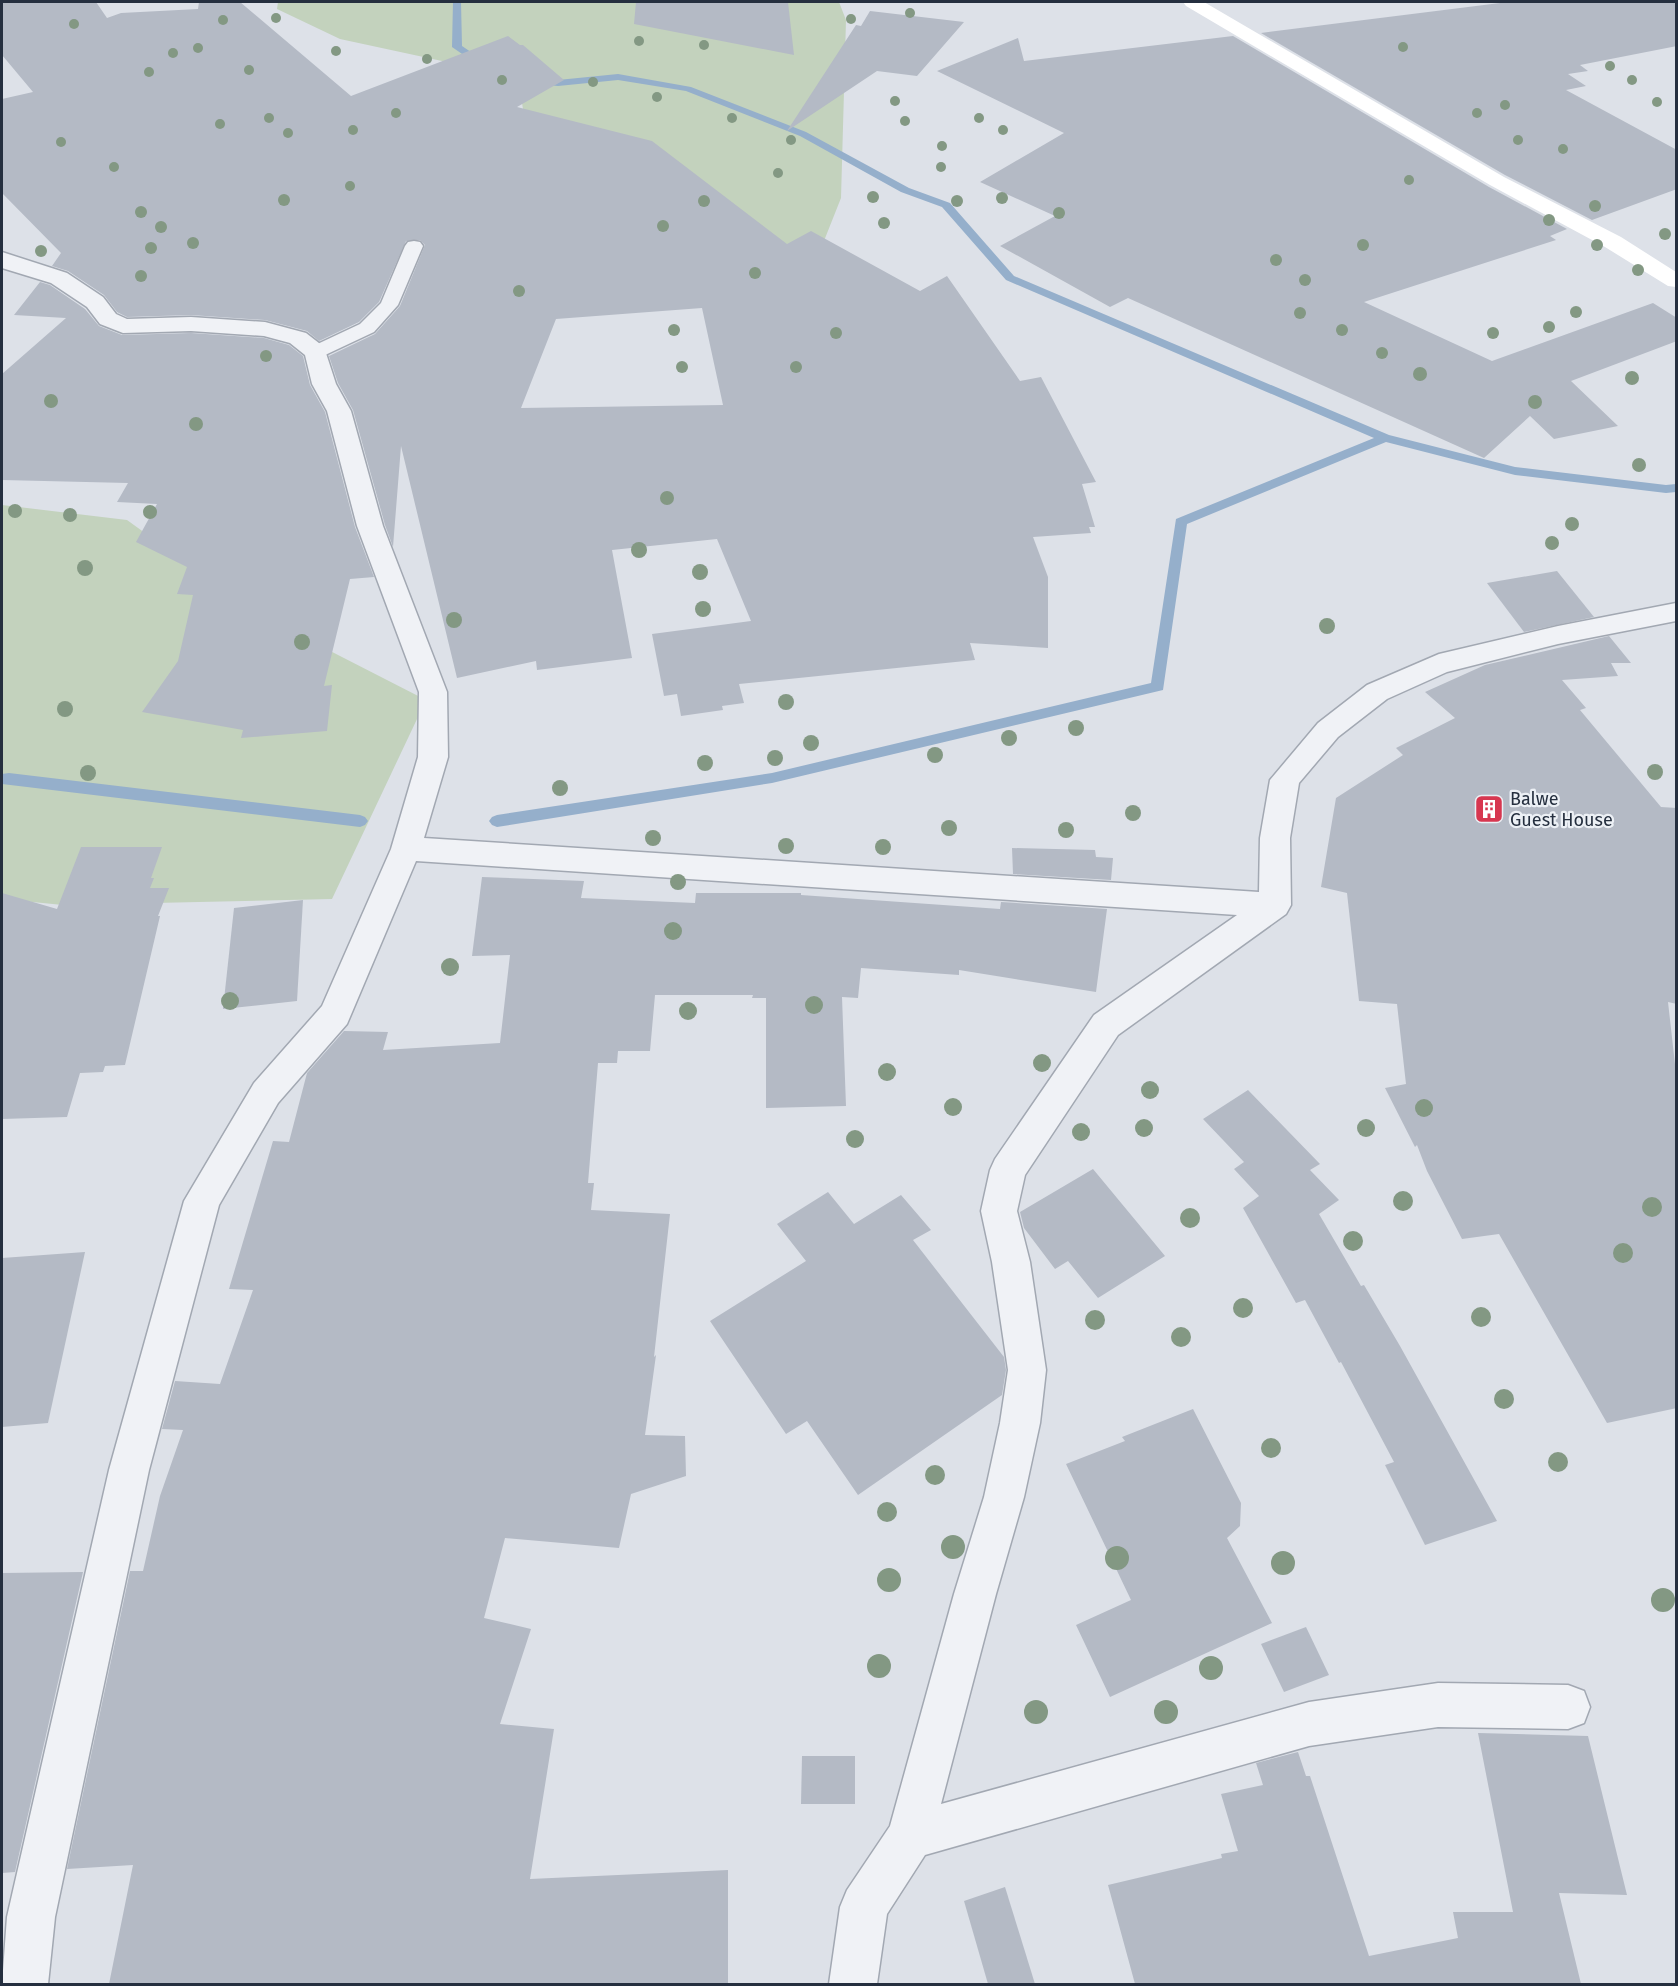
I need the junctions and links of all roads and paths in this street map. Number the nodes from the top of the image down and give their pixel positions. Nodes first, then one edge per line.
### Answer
1 (1192, 2) edge
2 (414, 246) dead end
3 (2, 259) edge
4 (1677, 281) edge
5 (316, 352) junction
6 (1677, 612) edge
7 (406, 849) junction
8 (1275, 905) junction
9 (1568, 1707) dead end
10 (910, 1836) junction
11 (24, 1984) edge
12 (853, 1984) edge

1 - 4 street
2 - 5 lane
3 - 5 street
5 - 7 street
6 - 8 street
7 - 8 street
7 - 11 street
8 - 10 street
9 - 10 street
10 - 12 street

